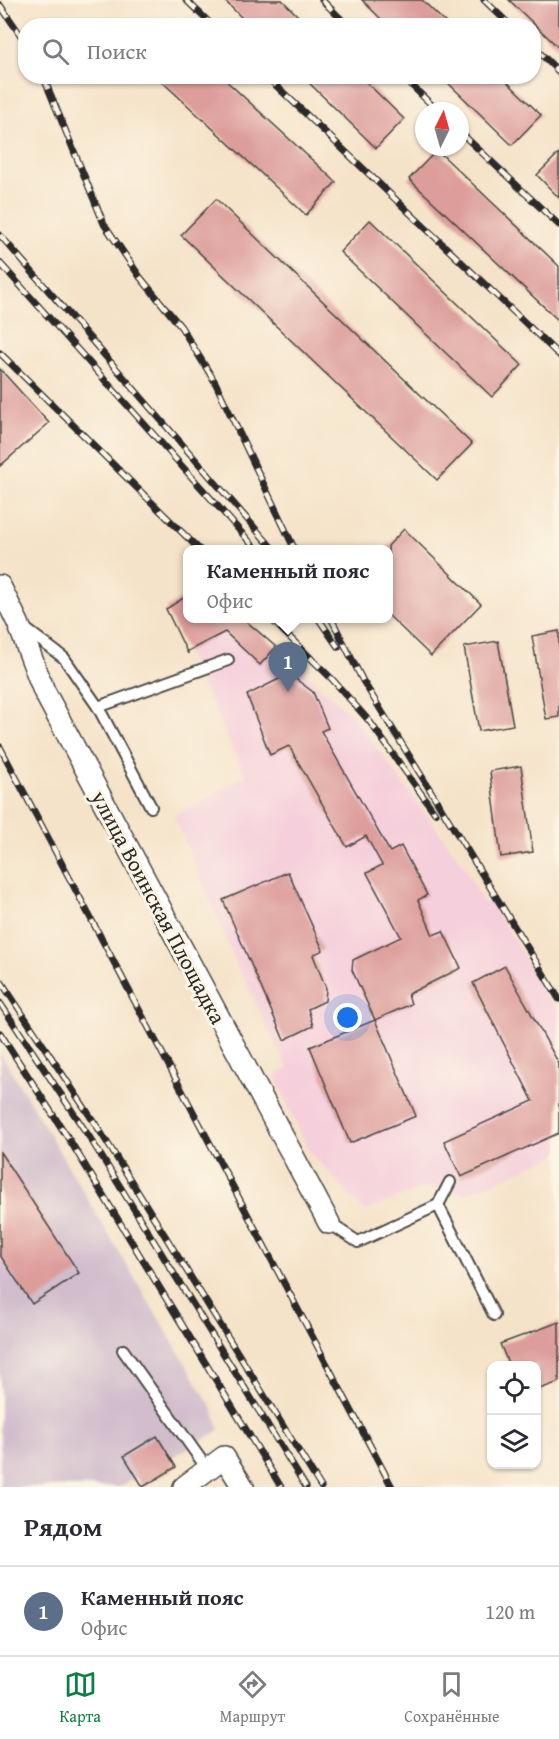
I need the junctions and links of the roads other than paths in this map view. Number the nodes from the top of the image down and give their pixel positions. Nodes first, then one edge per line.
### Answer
1 (0, 586) edge
2 (18, 623) junction
3 (228, 660) dead end
4 (98, 706) junction
5 (151, 807) dead end
6 (450, 1182) dead end
7 (438, 1205) junction
8 (329, 1223) joint
9 (494, 1315) dead end
10 (123, 1350) dead end
11 (208, 1470) junction
12 (184, 1487) edge
13 (243, 1487) edge

1 - 2 street, улица Воинская Площадка
2 - 4 lane
2 - 8 street, улица Воинская Площадка
3 - 4 lane
4 - 5 lane
6 - 7 lane
7 - 8 lane
7 - 9 lane
10 - 11 lane
11 - 12 street
11 - 13 street

